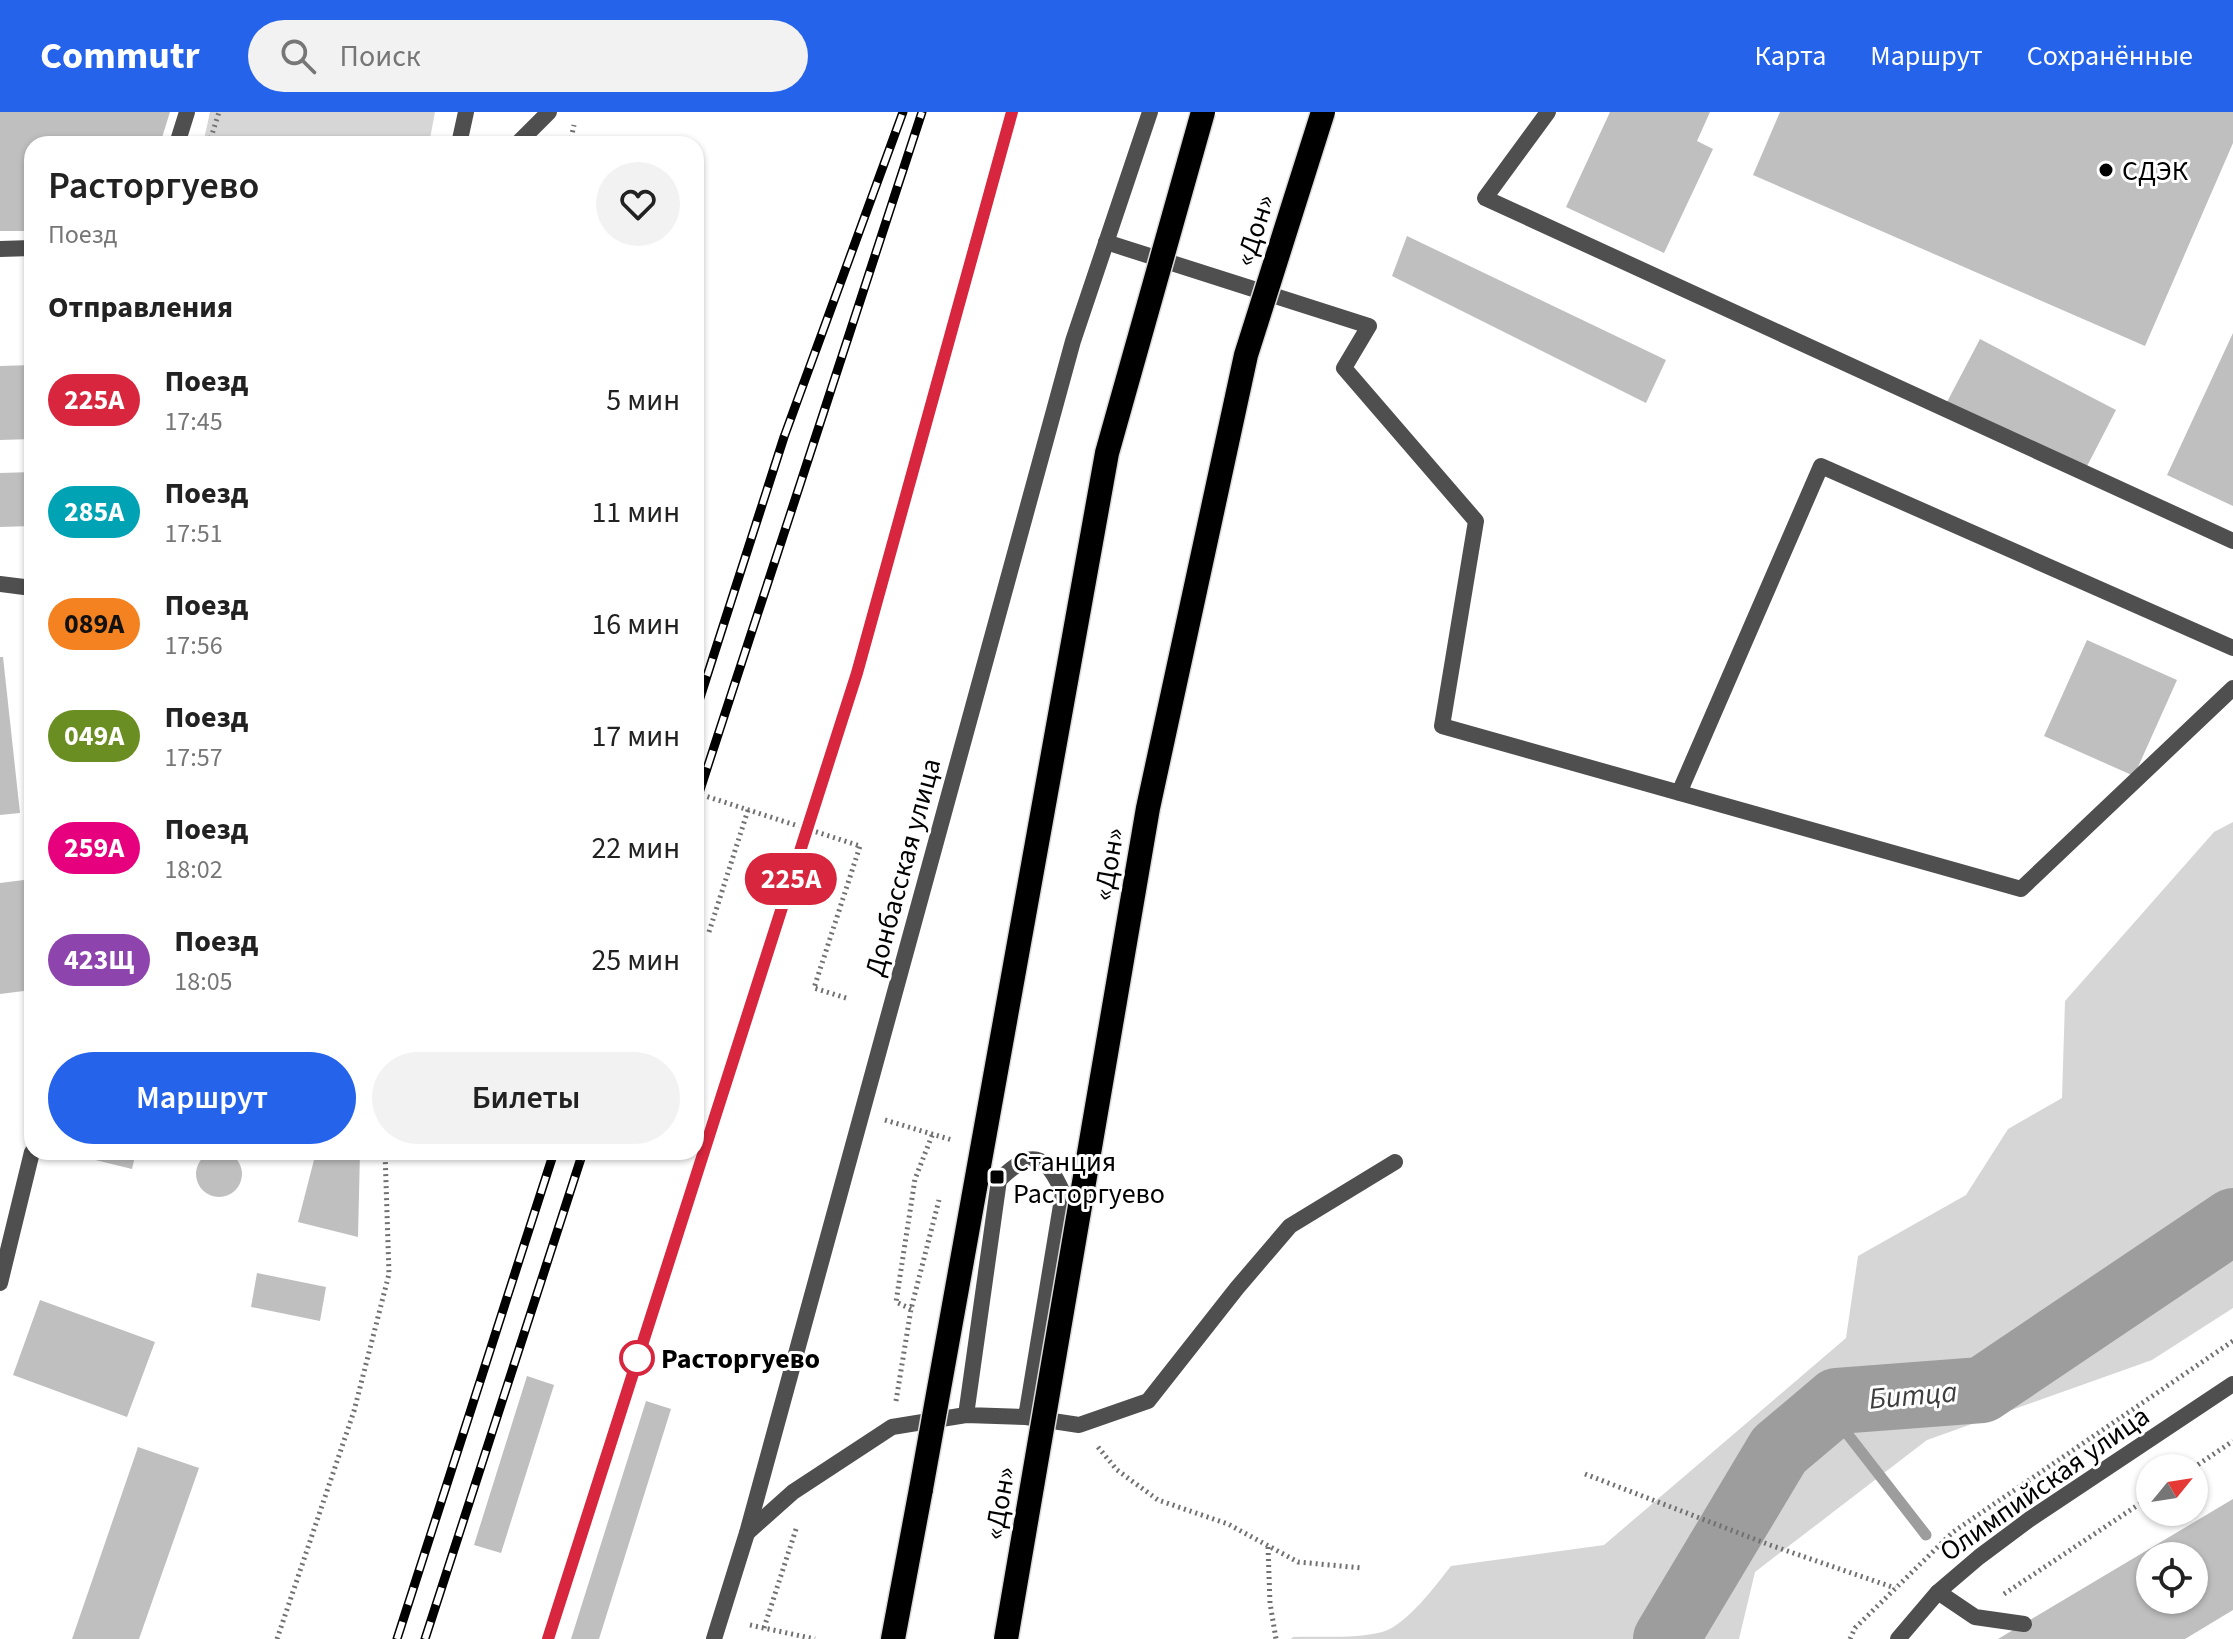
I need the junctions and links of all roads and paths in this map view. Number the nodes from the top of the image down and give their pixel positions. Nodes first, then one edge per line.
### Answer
1 (187, 112) edge
2 (219, 112) edge
3 (466, 112) edge
4 (549, 112) edge
5 (1150, 112) edge
6 (1203, 112) edge
7 (1323, 112) edge
8 (1548, 112) edge
9 (180, 136) edge
10 (212, 136) edge
11 (461, 136) edge
12 (525, 136) edge
13 (1106, 242) junction
14 (24, 248) edge
15 (0, 249) edge
16 (2233, 541) edge
17 (0, 584) edge
18 (24, 587) edge
19 (2233, 648) edge
20 (2233, 688) edge
21 (1679, 793) junction
22 (704, 796) edge
23 (748, 810) junction
24 (709, 932) dead end
25 (846, 998) dead end
26 (884, 1119) dead end
27 (30, 1160) edge
28 (385, 1160) edge
29 (1395, 1162) dead end
30 (385, 1172) junction
31 (394, 1175) dead end
32 (942, 1187) dead end
33 (0, 1283) edge
34 (911, 1309) junction
35 (2233, 1341) edge
36 (2233, 1384) edge
37 (966, 1415) junction
38 (1026, 1417) junction
39 (1079, 1425) junction
40 (892, 1427) junction
41 (2233, 1441) edge
42 (2208, 1458) edge
43 (1585, 1474) dead end
44 (2136, 1506) edge
45 (797, 1525) dead end
46 (747, 1533) junction
47 (1268, 1546) junction
48 (1362, 1568) dead end
49 (1895, 1588) junction
50 (1938, 1592) junction
51 (1975, 1617) junction
52 (2024, 1624) dead end
53 (750, 1625) dead end
54 (764, 1628) junction
55 (277, 1639) edge
56 (714, 1639) edge
57 (815, 1639) edge
58 (893, 1639) edge
59 (1006, 1639) edge
60 (1276, 1639) edge
61 (1850, 1639) edge
62 (1898, 1639) edge

1 - 9 street
2 - 10 path
3 - 11 street
4 - 12 street
5 - 13 street, Донбасская улица
6 - 58 highway, bridge
7 - 59 highway, «Дон», bridge
8 - 16 street
13 - 21 street
13 - 46 street, Донбасская улица
14 - 15 street
17 - 18 street
19 - 21 street
20 - 21 street
22 - 23 path, bridge
23 - 24 path
23 - 25 path, bridge
26 - 34 path
27 - 33 street
28 - 30 path
29 - 39 street
30 - 31 path
30 - 55 path
32 - 34 path
34 - 40 path
35 - 49 path
36 - 50 street, Олимпийская улица
37 - 38 street
37 - 38 street
37 - 40 street
38 - 39 street
39 - 47 path
40 - 46 street
41 - 42 path
43 - 49 path
44 - 51 path
45 - 54 path
46 - 56 street, Донбасская улица
47 - 48 path
47 - 60 path
49 - 61 path
50 - 51 street
50 - 62 street, Олимпийская улица
51 - 52 street
53 - 54 path
54 - 57 path

